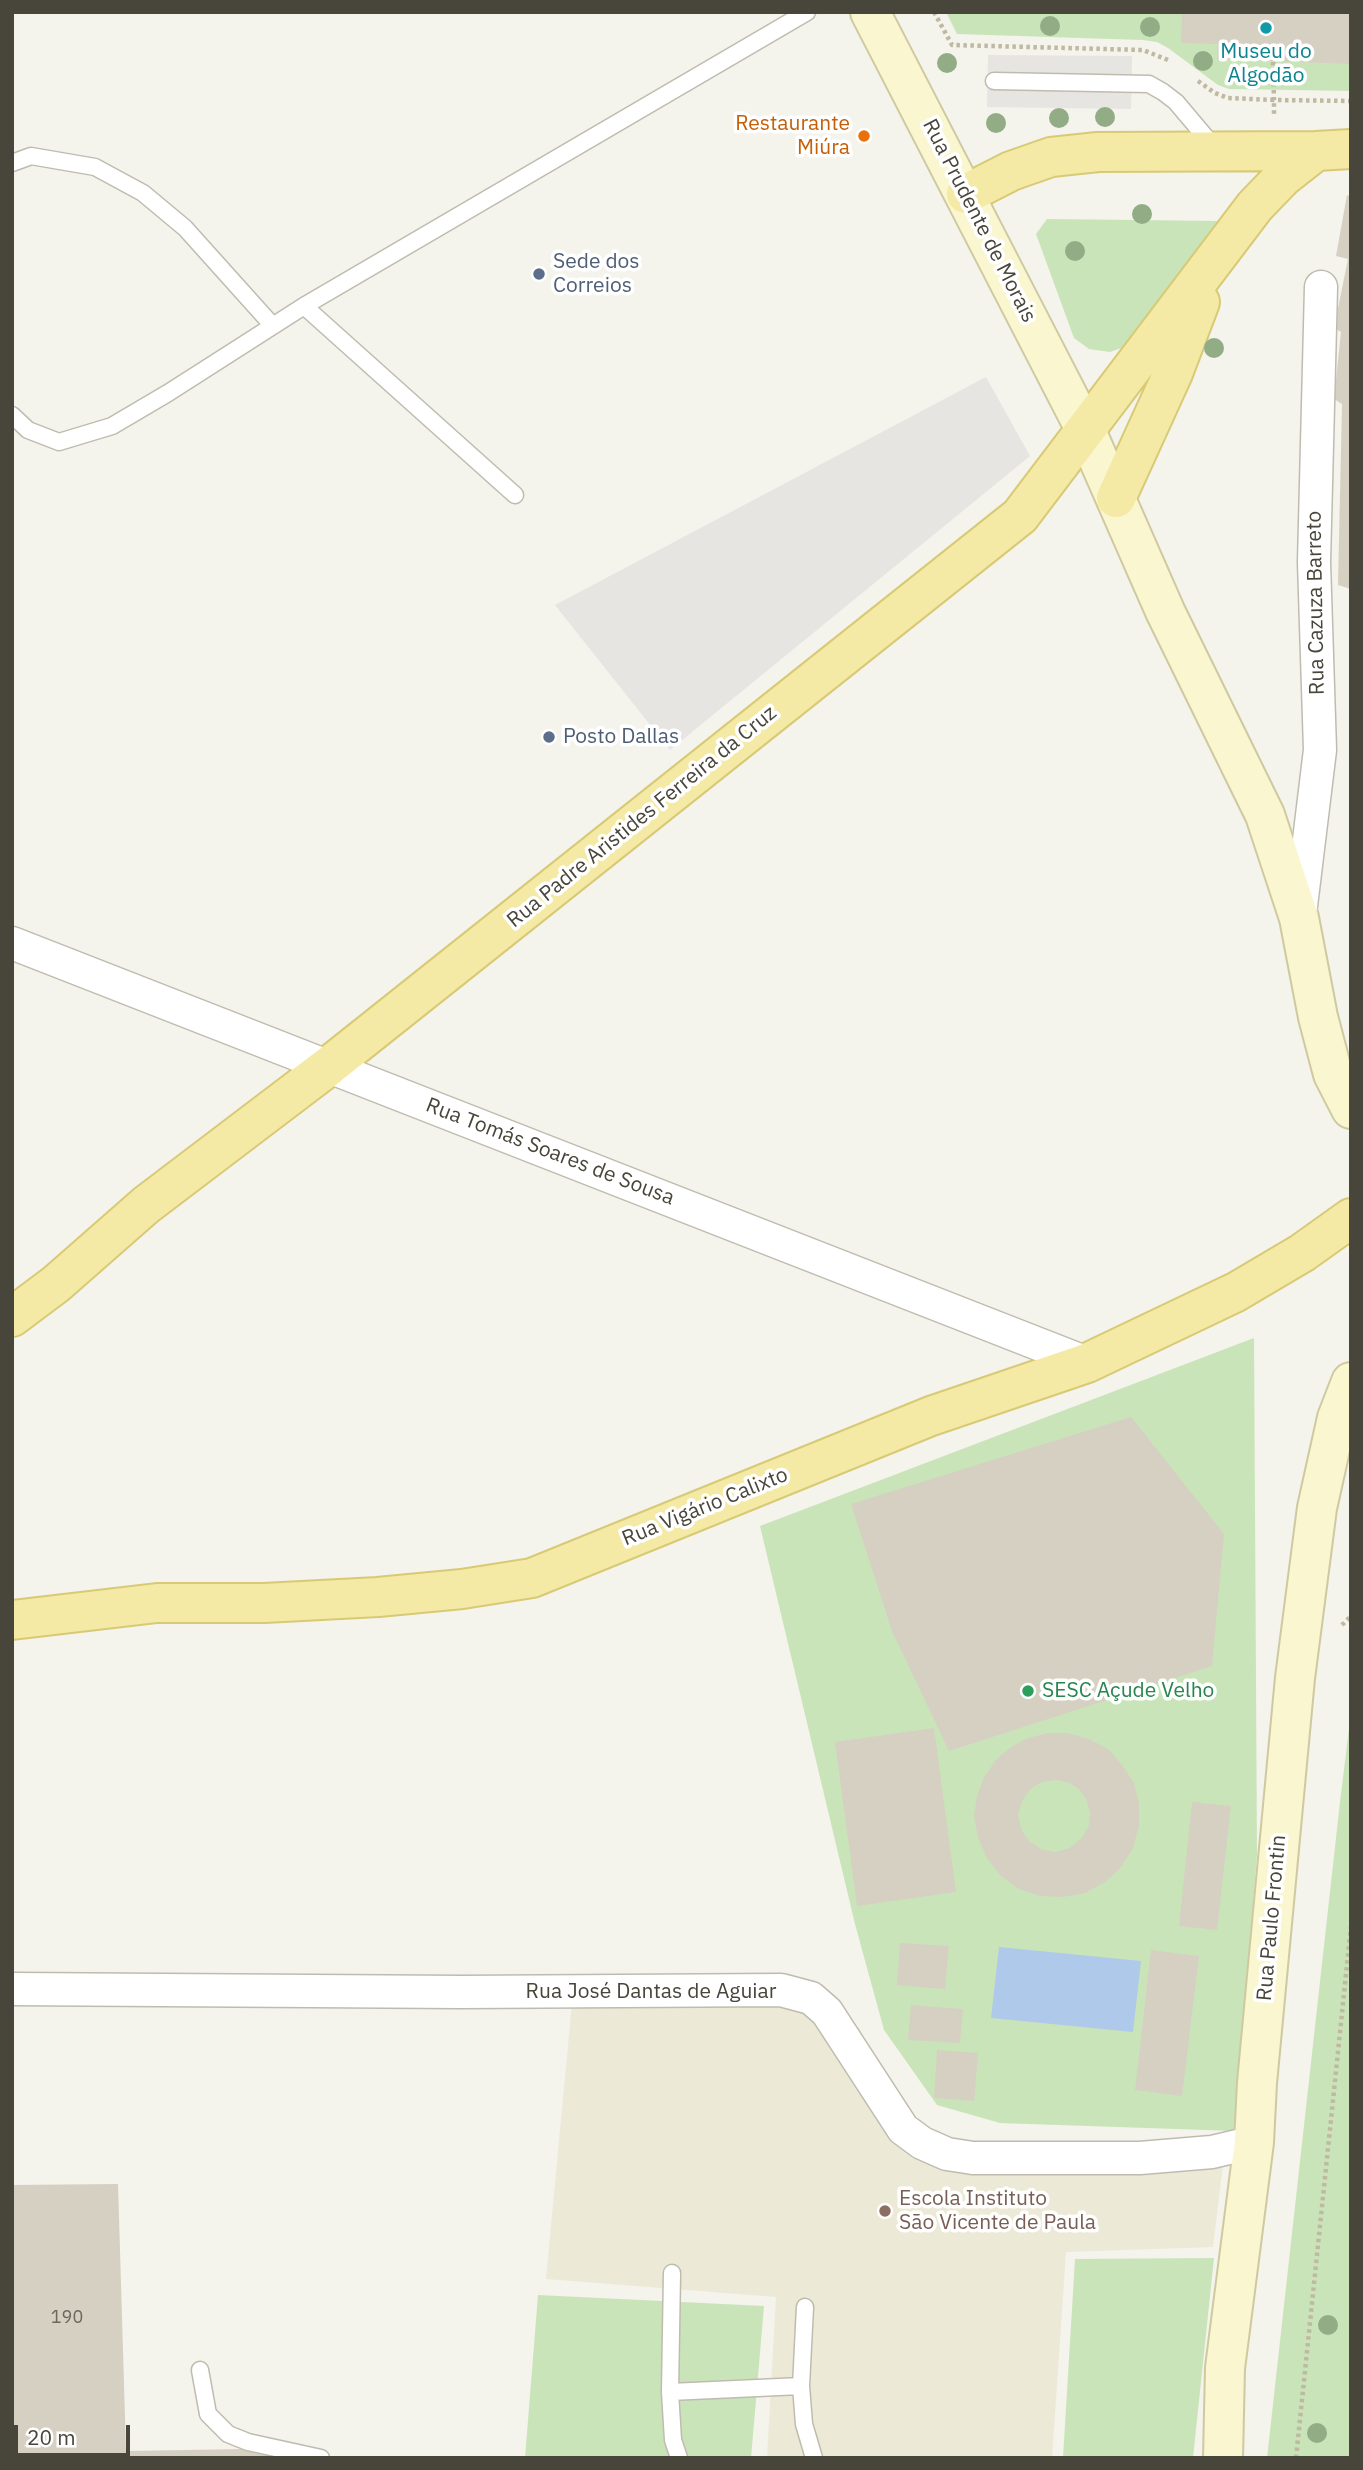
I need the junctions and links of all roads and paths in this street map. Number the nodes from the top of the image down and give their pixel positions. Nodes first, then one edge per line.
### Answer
1 (807, 12) edge
2 (870, 12) edge
3 (1273, 62) dead end
4 (995, 81) dead end
5 (1273, 90) junction
6 (1269, 100) dead end
7 (1351, 101) edge
8 (1216, 150) junction
9 (1333, 150) edge
10 (12, 163) edge
11 (965, 194) junction
12 (1215, 261) junction
13 (1321, 287) dead end
14 (304, 306) junction
15 (273, 326) junction
16 (12, 415) edge
17 (1086, 431) junction
18 (515, 495) dead end
19 (1116, 499) junction
20 (1299, 918) junction
21 (12, 943) edge
22 (329, 1066) junction
23 (1351, 1109) edge
24 (1351, 1218) edge
25 (12, 1317) edge
26 (1087, 1363) junction
27 (1351, 1382) edge
28 (1351, 1616) edge
29 (12, 1620) edge
30 (1341, 1626) dead end
31 (1351, 1926) edge
32 (12, 1989) edge
33 (1254, 2142) junction
34 (672, 2273) dead end
35 (805, 2307) dead end
36 (200, 2370) dead end
37 (801, 2386) junction
38 (670, 2392) junction
39 (321, 2458) edge
40 (679, 2458) edge
41 (814, 2458) edge
42 (1223, 2458) edge
43 (1296, 2458) edge

1 - 14 lane
2 - 11 street, Rua Prudente de Morais
3 - 5 path
4 - 8 lane
5 - 6 path
5 - 7 path
8 - 9 main road
8 - 11 main road
9 - 12 main road
10 - 15 lane
11 - 17 street, Rua Prudente de Morais
12 - 17 main road, Rua Padre Aristides Ferreira da Cruz
12 - 19 main road
13 - 20 street, Rua Cazuza Barreto
14 - 15 lane
14 - 18 lane
15 - 16 lane
17 - 19 street, Rua Prudente de Morais
17 - 22 main road, Rua Padre Aristides Ferreira da Cruz
19 - 20 street, Rua Cazuza Barreto
20 - 23 street, Rua Cazuza Barreto
21 - 22 street, Rua Tomás Soares de Sousa
22 - 25 main road, Rua Padre Aristides Ferreira da Cruz
22 - 26 street, Rua Tomás Soares de Sousa
24 - 26 main road, Rua Vigário Calixto
26 - 29 main road, Rua Vigário Calixto
27 - 33 street, Rua Paulo Frontin
28 - 30 path
31 - 43 path
32 - 33 street, Rua José Dantas de Aguiar
33 - 42 street, Rua Paulo Frontin
34 - 38 lane
35 - 37 lane
36 - 39 lane
37 - 38 lane
37 - 41 lane
38 - 40 lane

